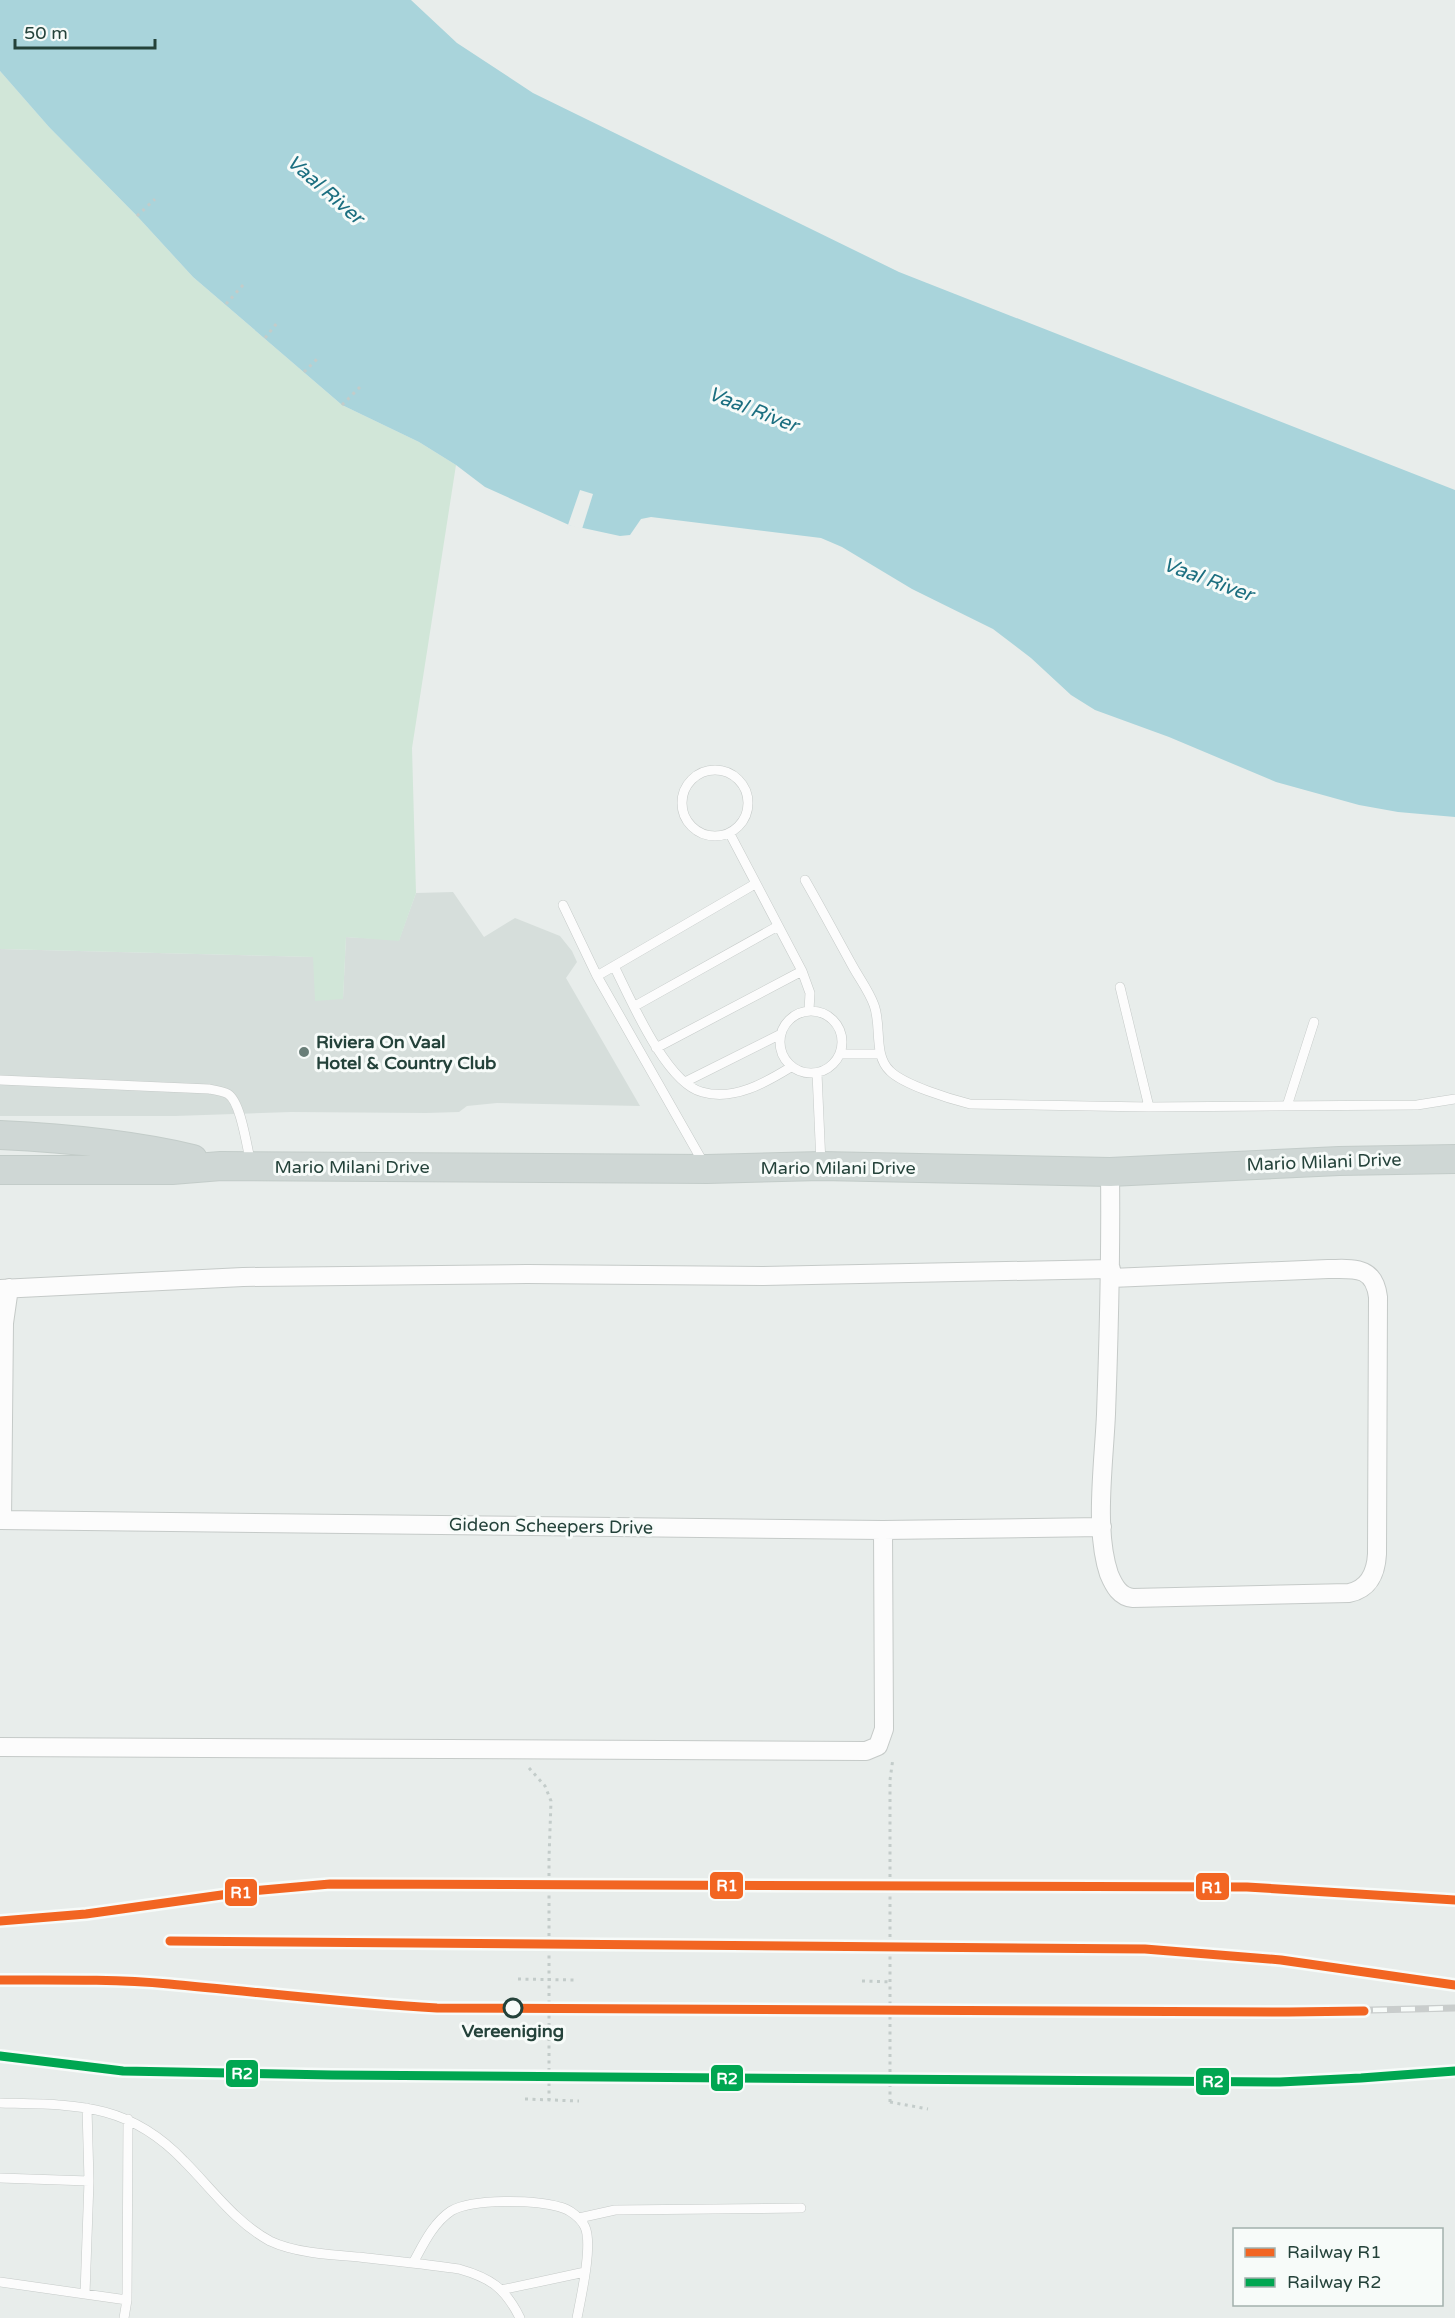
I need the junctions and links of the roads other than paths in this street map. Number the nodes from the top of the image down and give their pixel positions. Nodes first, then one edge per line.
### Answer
1 (730, 834) junction
2 (805, 880) dead end
3 (755, 884) junction
4 (563, 905) dead end
5 (778, 926) junction
6 (614, 966) junction
7 (802, 971) junction
8 (597, 976) junction
9 (1120, 987) dead end
10 (634, 1006) junction
11 (809, 1010) junction
12 (1314, 1022) dead end
13 (781, 1034) junction
14 (656, 1048) junction
15 (841, 1054) junction
16 (880, 1054) junction
17 (791, 1067) junction
18 (817, 1073) junction
19 (0, 1080) edge
20 (685, 1082) junction
21 (1455, 1099) edge
22 (1287, 1106) junction
23 (1149, 1107) junction
24 (0, 1134) edge
25 (1455, 1159) edge
26 (221, 1166) junction
27 (252, 1166) junction
28 (821, 1166) junction
29 (707, 1169) junction
30 (0, 1170) edge
31 (1110, 1172) junction
32 (1111, 1273) junction
33 (4, 1289) edge
34 (1, 1520) edge
35 (1102, 1527) junction
36 (883, 1530) junction
37 (0, 1747) edge
38 (0, 2103) edge
39 (87, 2108) junction
40 (128, 2119) junction
41 (0, 2178) edge
42 (90, 2181) junction
43 (801, 2208) dead end
44 (579, 2218) junction
45 (413, 2263) junction
46 (585, 2272) junction
47 (0, 2282) edge
48 (501, 2290) junction
49 (85, 2294) junction
50 (127, 2300) junction
51 (124, 2318) edge
52 (520, 2318) edge
53 (577, 2318) edge

1 - 1 lane
1 - 3 lane
2 - 16 lane
3 - 5 lane
3 - 6 lane
4 - 8 lane
5 - 7 lane
5 - 10 lane
6 - 8 lane
6 - 10 lane
7 - 11 lane
7 - 14 lane
8 - 29 lane
9 - 23 lane
10 - 14 lane
11 - 13 lane
11 - 15 lane
12 - 22 lane
13 - 17 lane
13 - 20 lane
14 - 20 lane
15 - 16 lane
15 - 18 lane
16 - 23 lane
17 - 18 lane
17 - 20 lane
18 - 28 lane
19 - 27 lane
21 - 22 lane
22 - 23 lane
24 - 26 main road, Mario Milani Drive
25 - 31 main road, Mario Milani Drive
26 - 27 main road, Mario Milani Drive
26 - 30 main road, Mario Milani Drive
27 - 29 main road, Mario Milani Drive
28 - 29 main road, Mario Milani Drive
28 - 31 main road, Mario Milani Drive
31 - 32 street
32 - 33 street
32 - 35 street
32 - 35 street
33 - 34 street
34 - 36 street, Gideon Scheepers Drive
35 - 36 street, Gideon Scheepers Drive
36 - 37 street
38 - 39 lane
39 - 40 lane
39 - 42 lane
40 - 45 lane
40 - 50 lane
41 - 42 lane
42 - 49 lane
43 - 44 lane
44 - 45 lane
44 - 46 lane
45 - 48 lane
46 - 48 lane
46 - 53 lane
47 - 49 lane
48 - 52 lane
49 - 50 lane
50 - 51 lane

